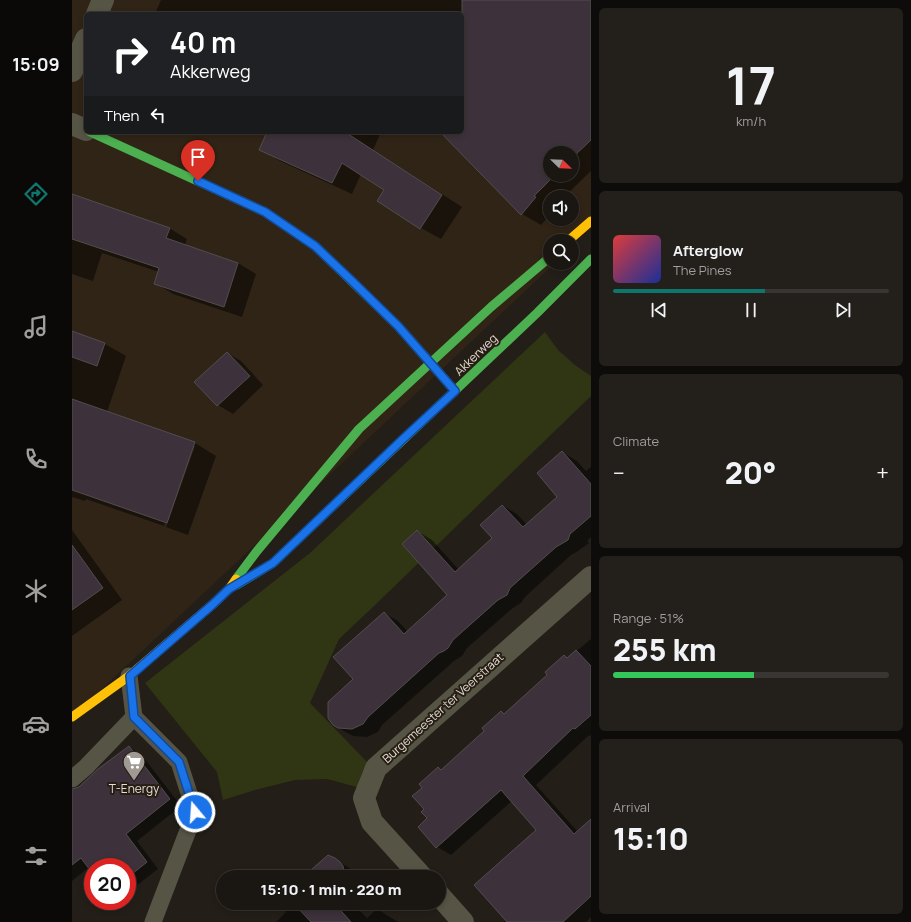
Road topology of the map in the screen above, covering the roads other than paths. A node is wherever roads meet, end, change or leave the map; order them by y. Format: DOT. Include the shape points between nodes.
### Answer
graph roads {
  1 [pos="104,0"];
  2 [pos="98,12"];
  3 [pos="84,44"];
  4 [pos="72,71"];
  5 [pos="72,124"];
  6 [pos="84,129"];
  7 [pos="94,134"];
  8 [pos="591,221"];
  9 [pos="576,234"];
  10 [pos="591,259"];
  11 [pos="543,263"];
  12 [pos="431,362"];
  13 [pos="455,391"];
  14 [pos="591,577"];
  15 [pos="229,589"];
  16 [pos="130,676"];
  17 [pos="72,717"];
  18 [pos="134,717"];
  19 [pos="72,779"];
  20 [pos="416,870"];
  21 [pos="446,904"];
  22 [pos="153,922"];
  23 [pos="463,922"];
  1 -- 2 [label="street"];
  3 -- 4 [label="street"];
  5 -- 6 [label="street"];
  7 -- 12 [label="main road" via="265,212 315,246 398,326"];
  8 -- 9 [label="main road"];
  10 -- 13 [label="main road, Akkerweg"];
  11 -- 12 [label="main road, Akkerweg"];
  12 -- 13 [label="main road"];
  12 -- 15 [label="main road, Akkerweg" via="358,429 257,551"];
  13 -- 15 [label="main road, Akkerweg" via="273,563"];
  14 -- 20 [label="street, Burgemeester ter Veerstraat" via="376,768 364,798 372,822"];
  15 -- 16 [label="main road, Akkerweg"];
  16 -- 17 [label="main road, Akkerweg"];
  16 -- 18 [label="lane"];
  18 -- 19 [label="lane"];
  18 -- 22 [label="lane" via="179,762 195,812"];
  21 -- 23 [label="street"];
}
